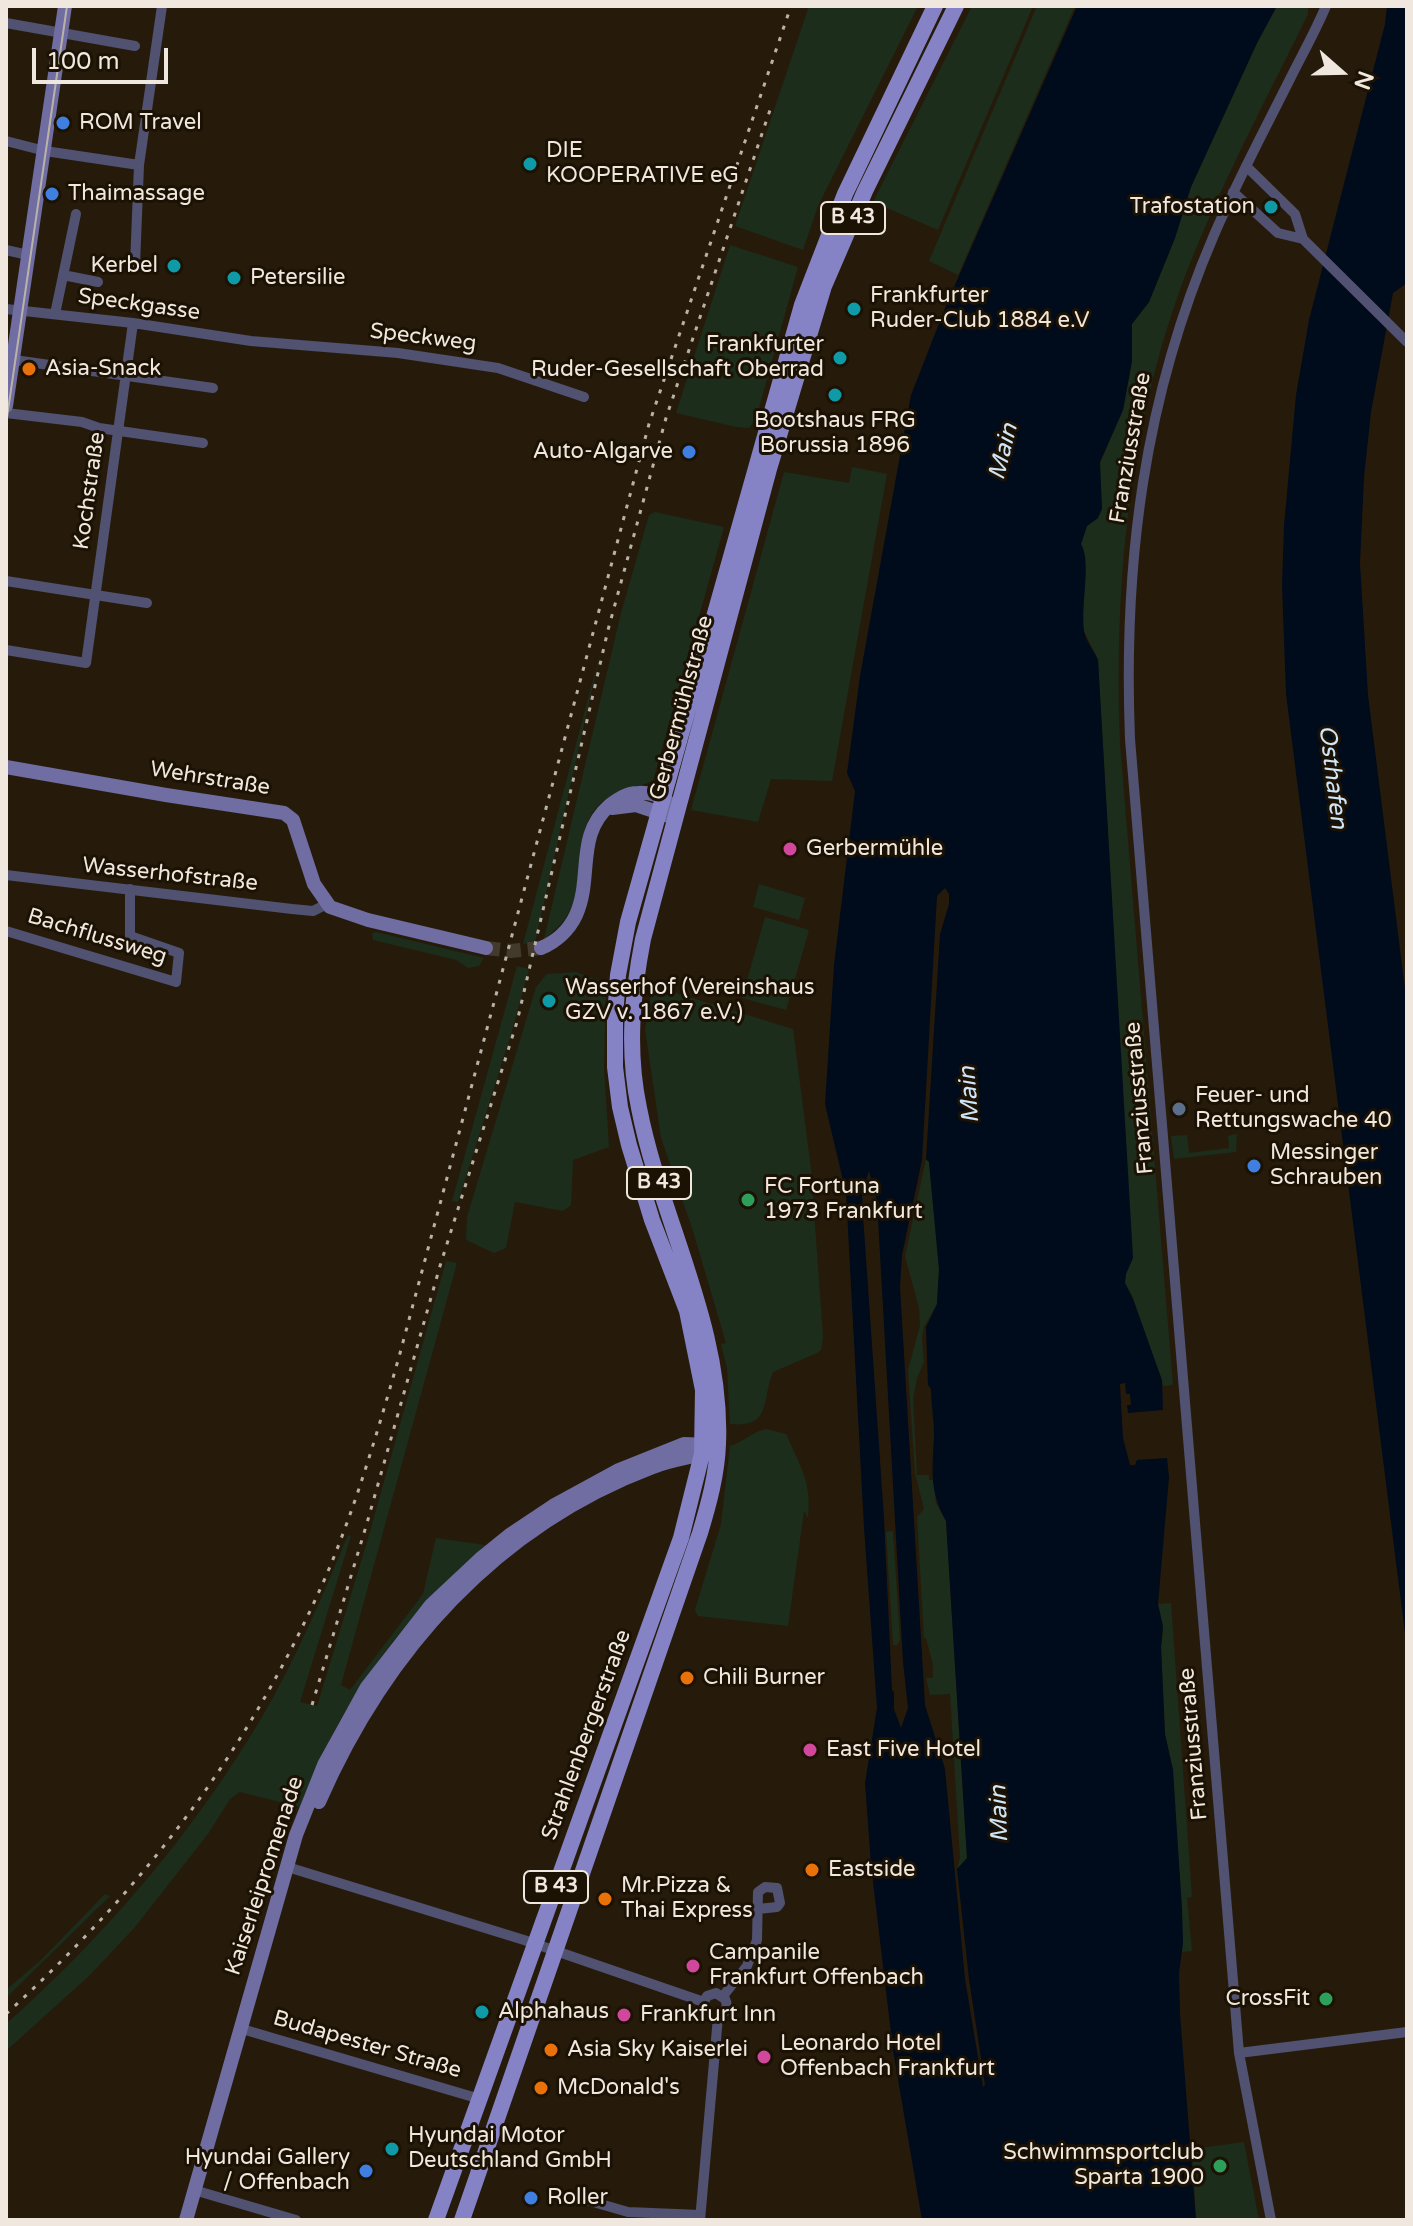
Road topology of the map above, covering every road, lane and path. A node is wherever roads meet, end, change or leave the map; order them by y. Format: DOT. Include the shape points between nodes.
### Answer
graph roads {
  1 [pos="65,6"];
  2 [pos="162,6"];
  3 [pos="935,6"];
  4 [pos="956,6"];
  5 [pos="1326,6"];
  6 [pos="6,23"];
  7 [pos="59,34"];
  8 [pos="135,46"];
  9 [pos="6,141"];
  10 [pos="43,151"];
  11 [pos="139,165"];
  12 [pos="1250,169"];
  13 [pos="1233,192"];
  14 [pos="76,214"];
  15 [pos="1303,239"];
  16 [pos="6,250"];
  17 [pos="28,255"];
  18 [pos="135,265"];
  19 [pos="63,275"];
  20 [pos="98,282"];
  21 [pos="14,310"];
  22 [pos="55,314"];
  23 [pos="133,323"];
  24 [pos="251,341"];
  25 [pos="1407,342"];
  26 [pos="14,360"];
  27 [pos="126,377"];
  28 [pos="213,388"];
  29 [pos="584,397"];
  30 [pos="6,406"];
  31 [pos="6,413"];
  32 [pos="119,431"];
  33 [pos="770,439"];
  34 [pos="203,443"];
  35 [pos="6,581"];
  36 [pos="97,594"];
  37 [pos="147,603"];
  38 [pos="6,650"];
  39 [pos="6,767"];
  40 [pos="666,810"];
  41 [pos="6,875"];
  42 [pos="130,889"];
  43 [pos="327,904"];
  44 [pos="6,931"];
  45 [pos="486,948"];
  46 [pos="541,948"];
  47 [pos="708,1448"];
  48 [pos="290,1868"];
  49 [pos="758,1909"];
  50 [pos="536,1944"];
  51 [pos="556,1950"];
  52 [pos="723,1996"];
  53 [pos="704,2002"];
  54 [pos="718,2017"];
  55 [pos="242,2029"];
  56 [pos="1407,2032"];
  57 [pos="1239,2053"];
  58 [pos="480,2099"];
  59 [pos="499,2119"];
  60 [pos="194,2190"];
  61 [pos="583,2199"];
  62 [pos="700,2218"];
  63 [pos="186,2220"];
  64 [pos="296,2220"];
  65 [pos="436,2220"];
  66 [pos="462,2220"];
  67 [pos="1271,2220"];
  1 -- 7 [label="main road"];
  2 -- 11 [label="street"];
  3 -- 33 [label="main road, Gerbermühlstraße / B 43" via="827,235 802,305"];
  4 -- 33 [label="main road, Gerbermühlstraße / B 43" via="841,244"];
  5 -- 12 [label="street, Franziusstraße"];
  6 -- 7 [label="street"];
  7 -- 8 [label="street"];
  7 -- 10 [label="main road"];
  9 -- 10 [label="street"];
  10 -- 11 [label="street"];
  10 -- 17 [label="main road"];
  11 -- 18 [label="street"];
  12 -- 13 [label="street, Franziusstraße"];
  12 -- 15 [label="street" via="1295,214"];
  13 -- 15 [label="street" via="1278,233"];
  13 -- 57 [label="street, Franziusstraße" via="1184,309 1155,413 1136,529 1128,657 1131,754"];
  14 -- 19 [label="street"];
  15 -- 25 [label="street"];
  16 -- 17 [label="street"];
  17 -- 21 [label="main road"];
  19 -- 20 [label="street"];
  19 -- 22 [label="street"];
  21 -- 22 [label="street, Speckgasse"];
  21 -- 26 [label="main road"];
  22 -- 23 [label="street, Speckgasse"];
  23 -- 24 [label="street, Speckgasse"];
  23 -- 27 [label="street, Kochstraße"];
  24 -- 29 [label="street, Speckweg" via="398,353 498,368"];
  26 -- 27 [label="street"];
  26 -- 30 [label="main road"];
  27 -- 28 [label="street"];
  27 -- 32 [label="street, Kochstraße"];
  31 -- 32 [label="street"];
  32 -- 34 [label="street"];
  32 -- 36 [label="street, Kochstraße"];
  33 -- 40 [label="main road, Gerbermühlstraße / B 43"];
  35 -- 36 [label="street"];
  36 -- 37 [label="street"];
  36 -- 38 [label="street, Kochstraße" via="86,663"];
  39 -- 43 [label="main road, Wehrstraße" via="288,814"];
  40 -- 46 [label="main road" via="628,805 604,811 589,835 576,914 563,933"];
  40 -- 47 [label="main road, Gerbermühlstraße / B 43" via="623,948 615,1067 629,1145 693,1332"];
  41 -- 42 [label="street, Wasserhofstraße"];
  42 -- 43 [label="street, Wasserhofstraße" via="313,911"];
  42 -- 44 [label="street, Bachflussweg" via="130,936 179,953 176,982"];
  43 -- 45 [label="main road" via="341,913"];
  47 -- 48 [label="main road, Kaiserleipromenade" via="624,1479 541,1525 437,1614 392,1670 345,1743"];
  47 -- 50 [label="main road, Strahlenbergerstraße / B 43"];
  47 -- 51 [label="main road, Strahlenbergerstraße / B 43" via="715,1478 700,1533"];
  48 -- 50 [label="street"];
  48 -- 55 [label="main road, Kaiserleipromenade" via="252,2011"];
  49 -- 52 [label="street" via="754,1949"];
  50 -- 51 [label="street"];
  50 -- 58 [label="main road, Strahlenbergerstraße / B 43"];
  51 -- 53 [label="street"];
  51 -- 59 [label="main road, Strahlenbergerstraße / B 43"];
  52 -- 53 [label="street" via="712,1994"];
  52 -- 54 [label="street" via="727,2006"];
  53 -- 54 [label="street" via="707,2014"];
  54 -- 62 [label="street"];
  55 -- 58 [label="street, Budapester Straße"];
  55 -- 60 [label="main road, Kaiserleipromenade"];
  56 -- 57 [label="street"];
  57 -- 67 [label="street, Franziusstraße"];
  58 -- 59 [label="main road" via="493,2105"];
  58 -- 65 [label="main road, Strahlenbergerstraße / B 43"];
  59 -- 66 [label="main road, Strahlenbergerstraße / B 43"];
  60 -- 63 [label="main road, Kaiserleipromenade"];
  60 -- 64 [label="street"];
  61 -- 62 [label="street" via="628,2212"];
}
